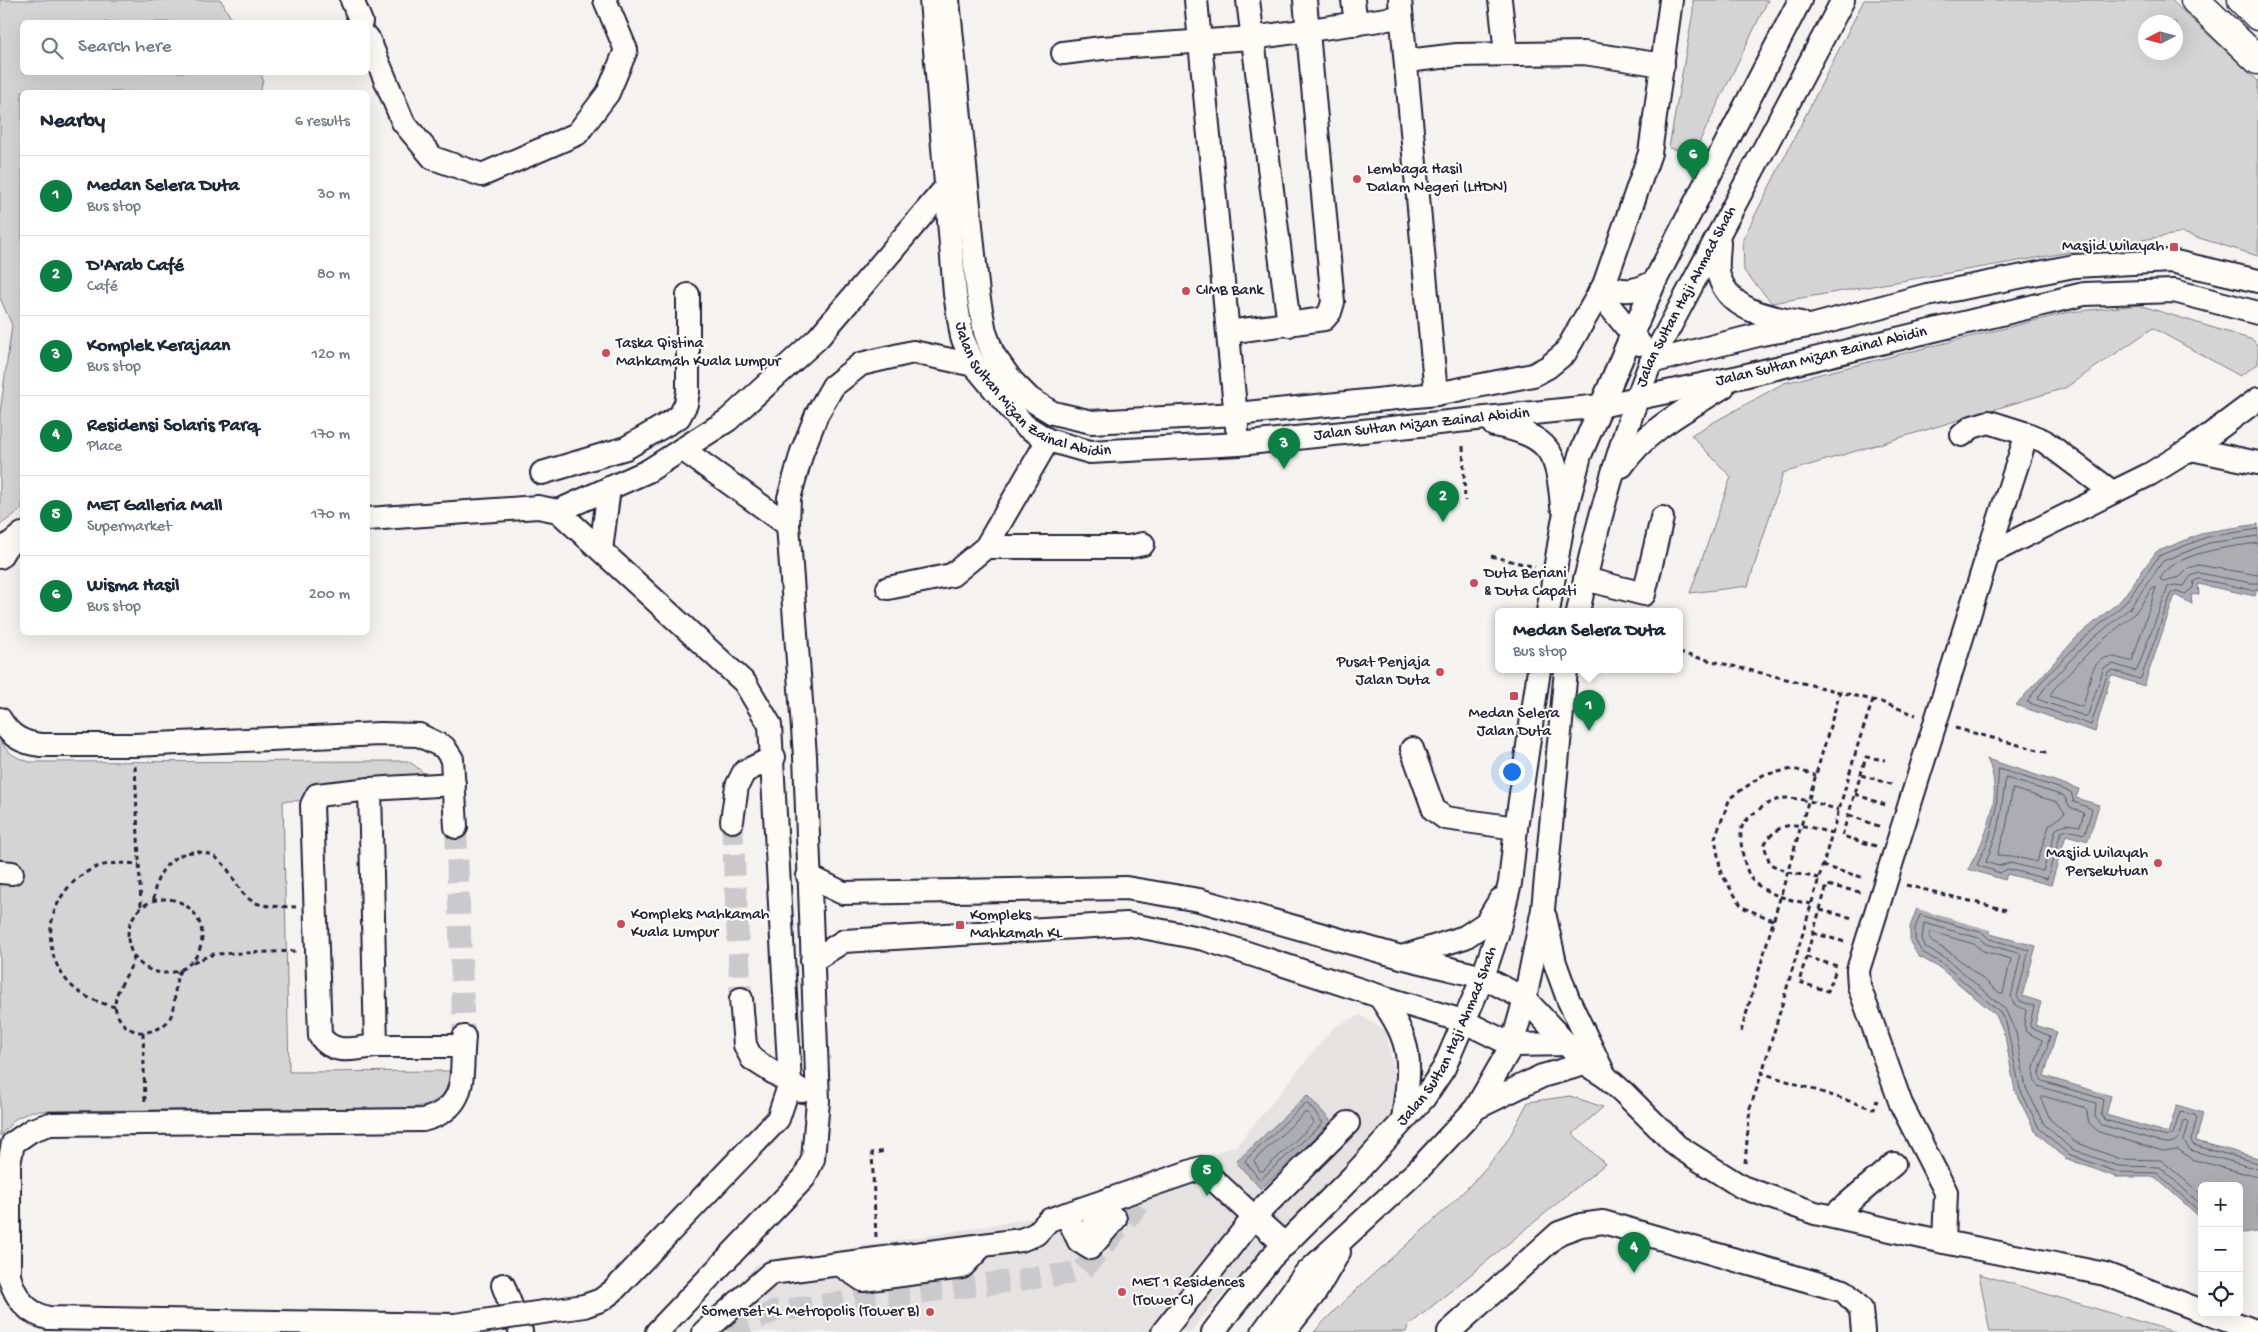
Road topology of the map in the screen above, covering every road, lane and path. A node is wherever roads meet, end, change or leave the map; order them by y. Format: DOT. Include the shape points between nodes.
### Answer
graph roads {
  1 [pos="352,0"];
  2 [pos="604,0"];
  3 [pos="930,0"];
  4 [pos="948,0"];
  5 [pos="1196,0"];
  6 [pos="1248,0"];
  7 [pos="1305,0"];
  8 [pos="1353,0"];
  9 [pos="1500,0"];
  10 [pos="1671,0"];
  11 [pos="1800,0"];
  12 [pos="1843,0"];
  13 [pos="2195,0"];
  14 [pos="2242,0"];
  15 [pos="1401,8"];
  16 [pos="2258,16"];
  17 [pos="360,20"];
  18 [pos="1356,24"];
  19 [pos="1308,29"];
  20 [pos="1252,38"];
  21 [pos="370,43"];
  22 [pos="1200,43"];
  23 [pos="1506,53"];
  24 [pos="1063,54"];
  25 [pos="2258,60"];
  26 [pos="1407,61"];
  27 [pos="1663,65"];
  28 [pos="946,186"];
  29 [pos="1718,238"];
  30 [pos="1655,281"];
  31 [pos="2258,281"];
  32 [pos="1602,289"];
  33 [pos="688,295"];
  34 [pos="2258,313"];
  35 [pos="1289,325"];
  36 [pos="1815,325"];
  37 [pos="1228,332"];
  38 [pos="1632,333"];
  39 [pos="1651,362"];
  40 [pos="974,365"];
  41 [pos="1739,377"];
  42 [pos="1436,394"];
  43 [pos="2258,399"];
  44 [pos="1636,400"];
  45 [pos="1600,406"];
  46 [pos="1236,414"];
  47 [pos="1472,421"];
  48 [pos="2027,434"];
  49 [pos="1962,435"];
  50 [pos="1048,440"];
  51 [pos="1238,444"];
  52 [pos="1463,446"];
  53 [pos="682,449"];
  54 [pos="2192,449"];
  55 [pos="2258,464"];
  56 [pos="542,473"];
  57 [pos="1611,482"];
  58 [pos="609,488"];
  59 [pos="2112,492"];
  60 [pos="1466,501"];
  61 [pos="558,511"];
  62 [pos="1662,518"];
  63 [pos="370,519"];
  64 [pos="1563,522"];
  65 [pos="788,525"];
  66 [pos="20,536"];
  67 [pos="1143,544"];
  68 [pos="986,547"];
  69 [pos="601,550"];
  70 [pos="1988,554"];
  71 [pos="1492,556"];
  72 [pos="0,557"];
  73 [pos="1538,568"];
  74 [pos="1585,579"];
  75 [pos="888,588"];
  76 [pos="1549,608"];
  77 [pos="1579,608"];
  78 [pos="1683,654"];
  79 [pos="1539,673"];
  80 [pos="1566,673"];
  81 [pos="1840,692"];
  82 [pos="1873,700"];
  83 [pos="0,719"];
  84 [pos="1935,722"];
  85 [pos="134,745"];
  86 [pos="1412,748"];
  87 [pos="2048,754"];
  88 [pos="774,757"];
  89 [pos="1885,760"];
  90 [pos="1816,775"];
  91 [pos="1861,775"];
  92 [pos="454,784"];
  93 [pos="1894,786"];
  94 [pos="370,789"];
  95 [pos="1855,794"];
  96 [pos="1808,801"];
  97 [pos="1888,807"];
  98 [pos="1839,810"];
  99 [pos="1849,814"];
  100 [pos="732,821"];
  101 [pos="1800,826"];
  102 [pos="456,827"];
  103 [pos="1882,827"];
  104 [pos="1516,828"];
  105 [pos="1832,833"];
  106 [pos="1876,846"];
  107 [pos="139,864"];
  108 [pos="1822,866"];
  109 [pos="1787,872"];
  110 [pos="808,876"];
  111 [pos="1819,878"];
  112 [pos="1510,883"];
  113 [pos="1885,884"];
  114 [pos="1862,892"];
  115 [pos="1780,897"];
  116 [pos="154,900"];
  117 [pos="1811,904"];
  118 [pos="141,908"];
  119 [pos="314,908"];
  120 [pos="1543,909"];
  121 [pos="1820,910"];
  122 [pos="2006,910"];
  123 [pos="1853,918"];
  124 [pos="1773,920"];
  125 [pos="1813,933"];
  126 [pos="1845,943"];
  127 [pos="315,950"];
  128 [pos="134,957"];
  129 [pos="1401,957"];
  130 [pos="1806,957"];
  131 [pos="812,961"];
  132 [pos="188,965"];
  133 [pos="1837,966"];
  134 [pos="182,969"];
  135 [pos="1835,972"];
  136 [pos="1482,977"];
  137 [pos="1379,996"];
  138 [pos="741,999"];
  139 [pos="1525,999"];
  140 [pos="114,1007"];
  141 [pos="1463,1021"];
  142 [pos="143,1032"];
  143 [pos="1741,1032"];
  144 [pos="1567,1044"];
  145 [pos="1512,1045"];
  146 [pos="376,1046"];
  147 [pos="1585,1064"];
  148 [pos="1762,1073"];
  149 [pos="1606,1077"];
  150 [pos="790,1083"];
  151 [pos="1879,1094"];
  152 [pos="818,1101"];
  153 [pos="1476,1108"];
  154 [pos="1403,1119"];
  155 [pos="146,1123"];
  156 [pos="1348,1123"];
  157 [pos="886,1151"];
  158 [pos="1894,1164"];
  159 [pos="1171,1178"];
  160 [pos="1742,1187"];
  161 [pos="1139,1204"];
  162 [pos="1066,1214"];
  163 [pos="1254,1216"];
  164 [pos="1833,1216"];
  165 [pos="1351,1232"];
  166 [pos="1079,1241"];
  167 [pos="1944,1242"];
  168 [pos="983,1245"];
  169 [pos="1285,1245"];
  170 [pos="877,1259"];
  171 [pos="839,1264"];
  172 [pos="504,1285"];
  173 [pos="2198,1309"];
  174 [pos="2218,1317"];
  175 [pos="521,1332"];
  176 [pos="657,1332"];
  177 [pos="704,1332"];
  178 [pos="1162,1332"];
  179 [pos="1213,1332"];
  180 [pos="1263,1332"];
  181 [pos="1284,1332"];
  182 [pos="1449,1332"];
  183 [pos="1863,1332"];
  184 [pos="2258,1332"];
  1 -- 17 [label="street"];
  2 -- 21 [label="street" via="626,50 608,93 577,134 482,175 433,158 402,122"];
  3 -- 28 [label="street, Jalan Sultan Mizan Zainal Abidin"];
  4 -- 46 [label="street, Jalan Sultan Mizan Zainal Abidin" via="978,294 993,354 1030,399 1053,413 1092,422"];
  5 -- 22 [label="street"];
  6 -- 20 [label="street"];
  7 -- 19 [label="street"];
  8 -- 18 [label="street"];
  9 -- 23 [label="street"];
  10 -- 27 [label="street, Jalan Sultan Mizan Zainal Abidin"];
  11 -- 30 [label="street, Jalan Sultan Haji Ahmad Shah"];
  12 -- 29 [label="street, Jalan Sultan Haji Ahmad Shah"];
  13 -- 25 [label="main road"];
  14 -- 16 [label="main road"];
  15 -- 18 [label="street"];
  15 -- 26 [label="street"];
  18 -- 19 [label="street"];
  19 -- 20 [label="street"];
  19 -- 35 [label="street" via="1333,302 1324,318"];
  20 -- 22 [label="street"];
  20 -- 35 [label="street"];
  22 -- 24 [label="street" via="1102,48"];
  22 -- 37 [label="street"];
  23 -- 26 [label="street"];
  23 -- 27 [label="street" via="1584,53"];
  26 -- 42 [label="street"];
  27 -- 32 [label="street, Jalan Sultan Mizan Zainal Abidin" via="1650,153"];
  28 -- 40 [label="street, Jalan Sultan Mizan Zainal Abidin" via="955,294 962,337"];
  28 -- 53 [label="street" via="818,338 728,420"];
  29 -- 36 [label="street" via="1719,276 1741,307"];
  29 -- 39 [label="street, Jalan Sultan Haji Ahmad Shah"];
  30 -- 32 [label="street" via="1630,291"];
  30 -- 38 [label="street, Jalan Sultan Haji Ahmad Shah"];
  31 -- 36 [label="street, Jalan Sultan Mizan Zainal Abidin" via="2171,261 2074,266 1927,295"];
  32 -- 38 [label="street"];
  32 -- 42 [label="street, Jalan Sultan Mizan Zainal Abidin" via="1565,353 1548,367 1533,375"];
  33 -- 56 [label="street" via="688,391 679,417 626,448"];
  34 -- 41 [label="street, Jalan Sultan Mizan Zainal Abidin" via="2174,291 2084,294"];
  35 -- 37 [label="street"];
  36 -- 39 [label="street, Jalan Sultan Mizan Zainal Abidin" via="1762,334"];
  37 -- 46 [label="street"];
  38 -- 39 [label="street"];
  38 -- 45 [label="street, Jalan Sultan Haji Ahmad Shah"];
  39 -- 44 [label="street, Jalan Sultan Haji Ahmad Shah"];
  40 -- 50 [label="street, Jalan Sultan Mizan Zainal Abidin" via="1024,425"];
  40 -- 65 [label="street" via="913,352 861,364 833,386 817,414 802,452 789,498"];
  41 -- 44 [label="street, Jalan Sultan Mizan Zainal Abidin"];
  41 -- 57 [label="street" via="1639,442"];
  42 -- 46 [label="street, Jalan Sultan Mizan Zainal Abidin"];
  43 -- 54 [label="street"];
  44 -- 45 [label="street, Jalan Sultan Mizan Zainal Abidin"];
  44 -- 57 [label="street, Jalan Sultan Haji Ahmad Shah"];
  45 -- 47 [label="street, Jalan Sultan Mizan Zainal Abidin"];
  45 -- 64 [label="street, Jalan Sultan Haji Ahmad Shah" via="1580,455"];
  46 -- 51 [label="street"];
  47 -- 51 [label="street, Jalan Sultan Mizan Zainal Abidin"];
  47 -- 64 [label="street" via="1522,431 1540,440 1558,472"];
  48 -- 49 [label="street" via="1989,422 1972,427"];
  48 -- 59 [label="street" via="2044,441"];
  48 -- 70 [label="street"];
  50 -- 51 [label="street, Jalan Sultan Mizan Zainal Abidin" via="1090,452"];
  50 -- 68 [label="street"];
  52 -- 60 [label="path"];
  53 -- 58 [label="street" via="648,471"];
  53 -- 65 [label="street"];
  54 -- 55 [label="street"];
  54 -- 59 [label="street"];
  57 -- 74 [label="street, Jalan Sultan Haji Ahmad Shah"];
  58 -- 61 [label="street"];
  58 -- 69 [label="street"];
  59 -- 70 [label="street"];
  61 -- 63 [label="street" via="538,507"];
  61 -- 69 [label="street"];
  62 -- 74 [label="street" via="1644,594"];
  64 -- 76 [label="street, Jalan Sultan Haji Ahmad Shah"];
  65 -- 110 [label="street" via="804,756"];
  66 -- 72 [label="street"];
  67 -- 68 [label="street" via="1129,547"];
  68 -- 75 [label="street" via="952,575"];
  69 -- 88 [label="street" via="745,683 770,725"];
  70 -- 84 [label="street"];
  71 -- 73 [label="path"];
  74 -- 77 [label="street, Jalan Sultan Haji Ahmad Shah"];
  78 -- 81 [label="path"];
  79 -- 104 [label="street, Jalan Sultan Haji Ahmad Shah"];
  80 -- 120 [label="street"];
  81 -- 82 [label="path"];
  81 -- 90 [label="path"];
  82 -- 84 [label="path"];
  82 -- 98 [label="path"];
  83 -- 85 [label="street" via="12,736 26,743"];
  84 -- 87 [label="path"];
  84 -- 113 [label="street"];
  85 -- 92 [label="street" via="380,734 419,736 444,747 452,759"];
  85 -- 107 [label="path"];
  86 -- 104 [label="street" via="1434,810 1445,818"];
  88 -- 100 [label="street" via="744,772"];
  88 -- 150 [label="street"];
  89 -- 91 [label="path" via="1866,757"];
  90 -- 96 [label="path"];
  90 -- 124 [label="path" via="1793,769 1763,775 1730,798 1715,838 1721,873 1742,907"];
  91 -- 93 [label="path"];
  91 -- 95 [label="path"];
  92 -- 94 [label="street"];
  92 -- 102 [label="street"];
  94 -- 119 [label="street" via="316,795 312,806"];
  94 -- 146 [label="street"];
  95 -- 97 [label="path"];
  95 -- 99 [label="path"];
  96 -- 98 [label="path"];
  96 -- 101 [label="path"];
  96 -- 115 [label="path" via="1784,798 1758,809 1742,827 1742,856 1753,881"];
  98 -- 105 [label="path"];
  99 -- 103 [label="path"];
  99 -- 106 [label="path" via="1842,836"];
  101 -- 105 [label="path"];
  101 -- 109 [label="path"];
  101 -- 109 [label="path" via="1791,823 1772,832 1764,845 1770,864"];
  104 -- 112 [label="street, Jalan Sultan Haji Ahmad Shah"];
  105 -- 108 [label="path"];
  107 -- 118 [label="path"];
  107 -- 140 [label="path" via="109,864 87,872 64,892 52,918 51,944 60,970 83,994"];
  108 -- 111 [label="path"];
  108 -- 113 [label="path"];
  109 -- 111 [label="path"];
  109 -- 115 [label="path"];
  110 -- 129 [label="street" via="843,893 1126,888 1198,900"];
  110 -- 131 [label="street"];
  111 -- 117 [label="path"];
  112 -- 129 [label="street" via="1486,923 1465,937"];
  112 -- 136 [label="street, Jalan Sultan Haji Ahmad Shah"];
  113 -- 122 [label="path" via="1910,885"];
  113 -- 167 [label="street" via="1861,955 1859,986 1901,1104 1946,1192"];
  114 -- 121 [label="path" via="1827,884"];
  115 -- 117 [label="path"];
  115 -- 124 [label="path"];
  116 -- 118 [label="path"];
  116 -- 119 [label="path" via="156,880 163,867 186,853 202,852 223,862 246,896 255,903"];
  116 -- 132 [label="path" via="180,902 197,917 202,936 200,948"];
  117 -- 148 [label="path"];
  118 -- 128 [label="path" via="130,923 128,936"];
  119 -- 127 [label="street"];
  120 -- 139 [label="street"];
  120 -- 149 [label="street" via="1555,963 1568,999"];
  121 -- 123 [label="path"];
  121 -- 125 [label="path"];
  124 -- 143 [label="path"];
  125 -- 126 [label="path"];
  125 -- 130 [label="path"];
  127 -- 132 [label="path" via="214,954"];
  127 -- 146 [label="street" via="320,1036 326,1045 340,1049"];
  128 -- 134 [label="path" via="143,966 157,972"];
  128 -- 140 [label="path" via="131,970 118,988"];
  129 -- 136 [label="street"];
  130 -- 133 [label="path"];
  130 -- 135 [label="path" via="1799,982 1828,992"];
  131 -- 137 [label="street" via="844,941 1127,924 1204,939"];
  131 -- 152 [label="street"];
  132 -- 134 [label="path"];
  134 -- 142 [label="path" via="175,987 171,1016 161,1027"];
  136 -- 139 [label="street"];
  136 -- 141 [label="street, Jalan Sultan Haji Ahmad Shah"];
  137 -- 141 [label="street"];
  137 -- 154 [label="street" via="1399,1023 1407,1045 1410,1074"];
  138 -- 150 [label="street" via="746,1045 752,1059"];
  139 -- 144 [label="street"];
  139 -- 145 [label="street"];
  140 -- 142 [label="path" via="125,1025"];
  141 -- 145 [label="street"];
  141 -- 154 [label="street, Jalan Sultan Haji Ahmad Shah" via="1444,1068 1424,1098"];
  142 -- 155 [label="path"];
  144 -- 145 [label="street"];
  144 -- 147 [label="street"];
  145 -- 153 [label="street"];
  146 -- 155 [label="street" via="464,1042 459,1094 443,1112 423,1120"];
  147 -- 149 [label="street"];
  147 -- 153 [label="street" via="1542,1076"];
  148 -- 151 [label="path" via="1874,1110"];
  148 -- 160 [label="path" via="1750,1108"];
  149 -- 160 [label="street" via="1677,1146"];
  150 -- 152 [label="street"];
  150 -- 155 [label="street, bridge" via="778,1119 613,1291 584,1306 455,1325 48,1318 37,1315 20,1302 9,1276 9,1164 14,1144 32,1130 50,1124"];
  152 -- 176 [label="street" via="813,1158 804,1178"];
  153 -- 165 [label="street" via="1419,1169"];
  154 -- 169 [label="street, Jalan Sultan Haji Ahmad Shah" via="1352,1178"];
  156 -- 163 [label="street"];
  157 -- 170 [label="path" via="872,1153"];
  158 -- 164 [label="street"];
  159 -- 161 [label="street"];
  159 -- 162 [label="street"];
  159 -- 163 [label="street" via="1201,1168"];
  160 -- 164 [label="street" via="1815,1213"];
  162 -- 166 [label="street"];
  162 -- 168 [label="street" via="1049,1220 1036,1234 1020,1240"];
  163 -- 169 [label="street"];
  163 -- 178 [label="street"];
  164 -- 167 [label="street"];
  165 -- 180 [label="street" via="1304,1276"];
  165 -- 181 [label="street" via="1315,1293"];
  167 -- 173 [label="street" via="2105,1274"];
  168 -- 170 [label="street"];
  168 -- 171 [label="street" via="962,1267 863,1280"];
  169 -- 179 [label="street, Jalan Sultan Haji Ahmad Shah" via="1270,1258"];
  170 -- 171 [label="street"];
  171 -- 177 [label="street" via="771,1273"];
  172 -- 175 [label="street"];
  174 -- 184 [label="street"];
  182 -- 183 [label="street" via="1559,1233 1603,1222 1844,1291 1861,1309"];
}
